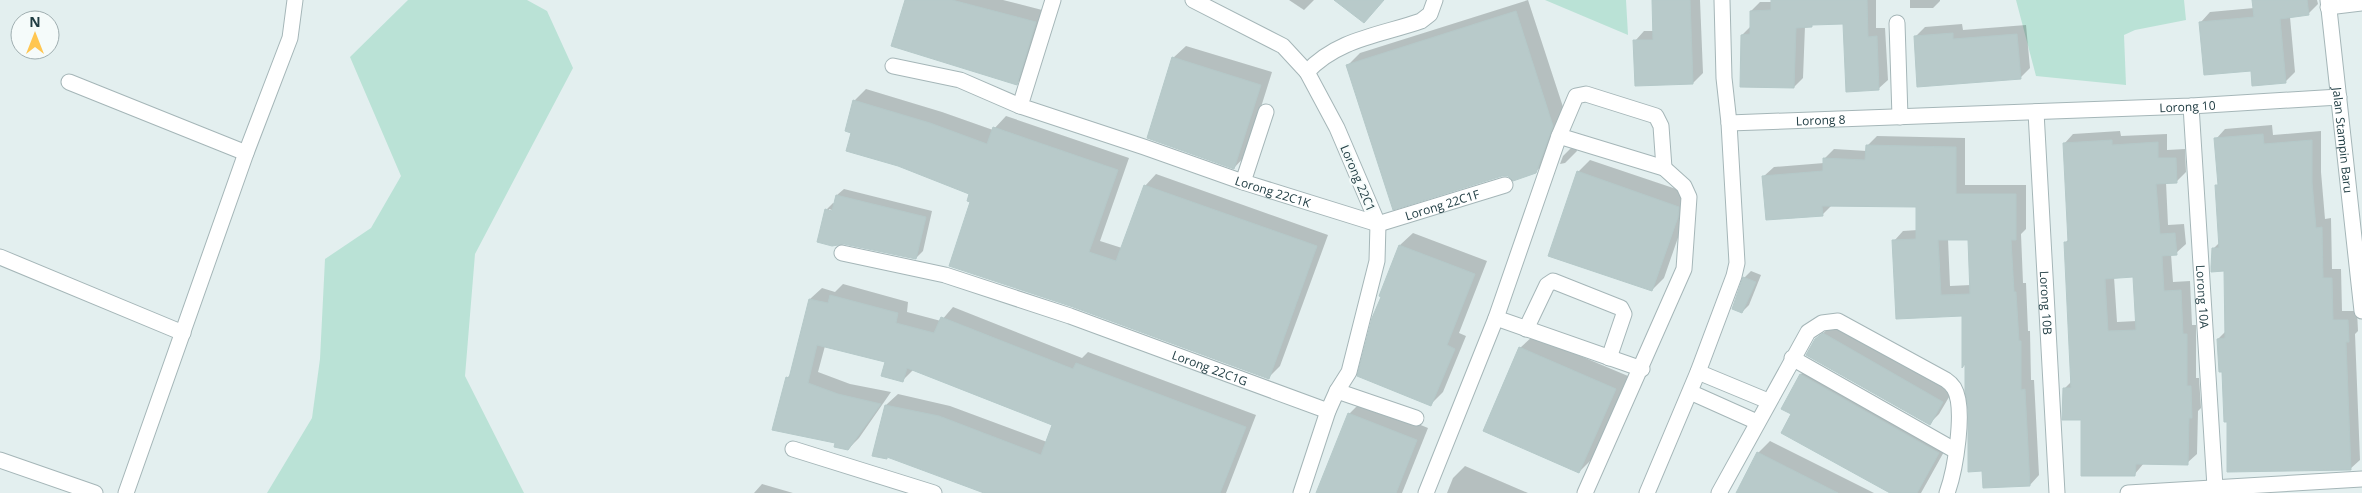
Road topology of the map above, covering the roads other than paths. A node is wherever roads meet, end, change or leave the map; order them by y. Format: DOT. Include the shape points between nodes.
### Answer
graph roads {
  1 [pos="295,0"];
  2 [pos="1053,0"];
  3 [pos="1193,0"];
  4 [pos="1435,0"];
  5 [pos="1722,0"];
  6 [pos="2328,3"];
  7 [pos="2362,3"];
  8 [pos="1897,23"];
  9 [pos="893,66"];
  10 [pos="1307,72"];
  11 [pos="69,82"];
  12 [pos="2339,97"];
  13 [pos="1020,106"];
  14 [pos="2191,106"];
  15 [pos="1266,112"];
  16 [pos="2036,112"];
  17 [pos="1900,117"];
  18 [pos="1729,124"];
  19 [pos="1559,136"];
  20 [pos="246,153"];
  21 [pos="1664,168"];
  22 [pos="1243,182"];
  23 [pos="1505,185"];
  24 [pos="1378,224"];
  25 [pos="842,253"];
  26 [pos="0,257"];
  27 [pos="2362,310"];
  28 [pos="1496,318"];
  29 [pos="1526,329"];
  30 [pos="184,333"];
  31 [pos="1609,358"];
  32 [pos="1792,358"];
  33 [pos="1642,369"];
  34 [pos="1698,372"];
  35 [pos="1337,391"];
  36 [pos="1690,392"];
  37 [pos="1768,401"];
  38 [pos="1328,411"];
  39 [pos="1416,418"];
  40 [pos="1757,422"];
  41 [pos="793,449"];
  42 [pos="1956,451"];
  43 [pos="0,460"];
  44 [pos="2362,479"];
  45 [pos="2215,487"];
  46 [pos="94,493"];
  47 [pos="126,493"];
  48 [pos="934,493"];
  49 [pos="1300,493"];
  50 [pos="1426,493"];
  51 [pos="1586,493"];
  52 [pos="1648,493"];
  53 [pos="1719,493"];
  54 [pos="1947,493"];
  55 [pos="2057,493"];
  56 [pos="2128,493"];
  1 -- 20 [label="street" via="290,38"];
  2 -- 13 [label="street"];
  3 -- 10 [label="street, Lorong 22C1" via="1283,46"];
  4 -- 10 [label="street" via="1430,14 1421,21 1346,43 1318,60"];
  5 -- 18 [label="street"];
  6 -- 7 [label="street"];
  6 -- 12 [label="street, Jalan Stampin Baru"];
  8 -- 17 [label="street"];
  9 -- 13 [label="street, Lorong 22C1K" via="960,80"];
  10 -- 24 [label="street, Lorong 22C1" via="1337,128"];
  11 -- 20 [label="street"];
  12 -- 14 [label="street, Lorong 10"];
  12 -- 27 [label="street, Jalan Stampin Baru"];
  13 -- 22 [label="street, Lorong 22C1K"];
  14 -- 16 [label="street, Lorong 10"];
  14 -- 45 [label="street, Lorong 10A"];
  15 -- 22 [label="street"];
  16 -- 17 [label="street, Lorong 8"];
  16 -- 55 [label="street, Lorong 10B"];
  17 -- 18 [label="street, Lorong 8"];
  18 -- 34 [label="street" via="1737,263 1731,289"];
  19 -- 21 [label="street"];
  19 -- 21 [label="street" via="1576,96 1586,94 1656,116 1661,126"];
  19 -- 28 [label="street"];
  20 -- 30 [label="street"];
  21 -- 33 [label="street" via="1684,186 1688,197 1684,269"];
  22 -- 24 [label="street, Lorong 22C1K"];
  23 -- 24 [label="street, Lorong 22C1F"];
  24 -- 35 [label="street, Lorong 22C1" via="1377,261 1349,372"];
  25 -- 38 [label="street, Lorong 22C1G" via="945,275"];
  26 -- 30 [label="street"];
  28 -- 29 [label="street"];
  28 -- 50 [label="street"];
  29 -- 31 [label="street"];
  29 -- 31 [label="street" via="1547,285 1553,281 1620,308 1624,314"];
  30 -- 47 [label="street"];
  31 -- 33 [label="street"];
  32 -- 37 [label="street"];
  32 -- 42 [label="street"];
  32 -- 42 [label="street" via="1808,332 1822,323 1838,321 1946,380 1958,400 1960,431"];
  33 -- 51 [label="street"];
  34 -- 36 [label="street"];
  34 -- 37 [label="street"];
  35 -- 38 [label="street, Lorong 22C1"];
  35 -- 39 [label="street"];
  36 -- 40 [label="street"];
  36 -- 52 [label="street"];
  37 -- 40 [label="street"];
  38 -- 49 [label="street, Lorong 22C1"];
  40 -- 53 [label="street"];
  41 -- 48 [label="street"];
  42 -- 54 [label="street"];
  43 -- 46 [label="street"];
  44 -- 45 [label="street"];
  45 -- 56 [label="street"];
}
